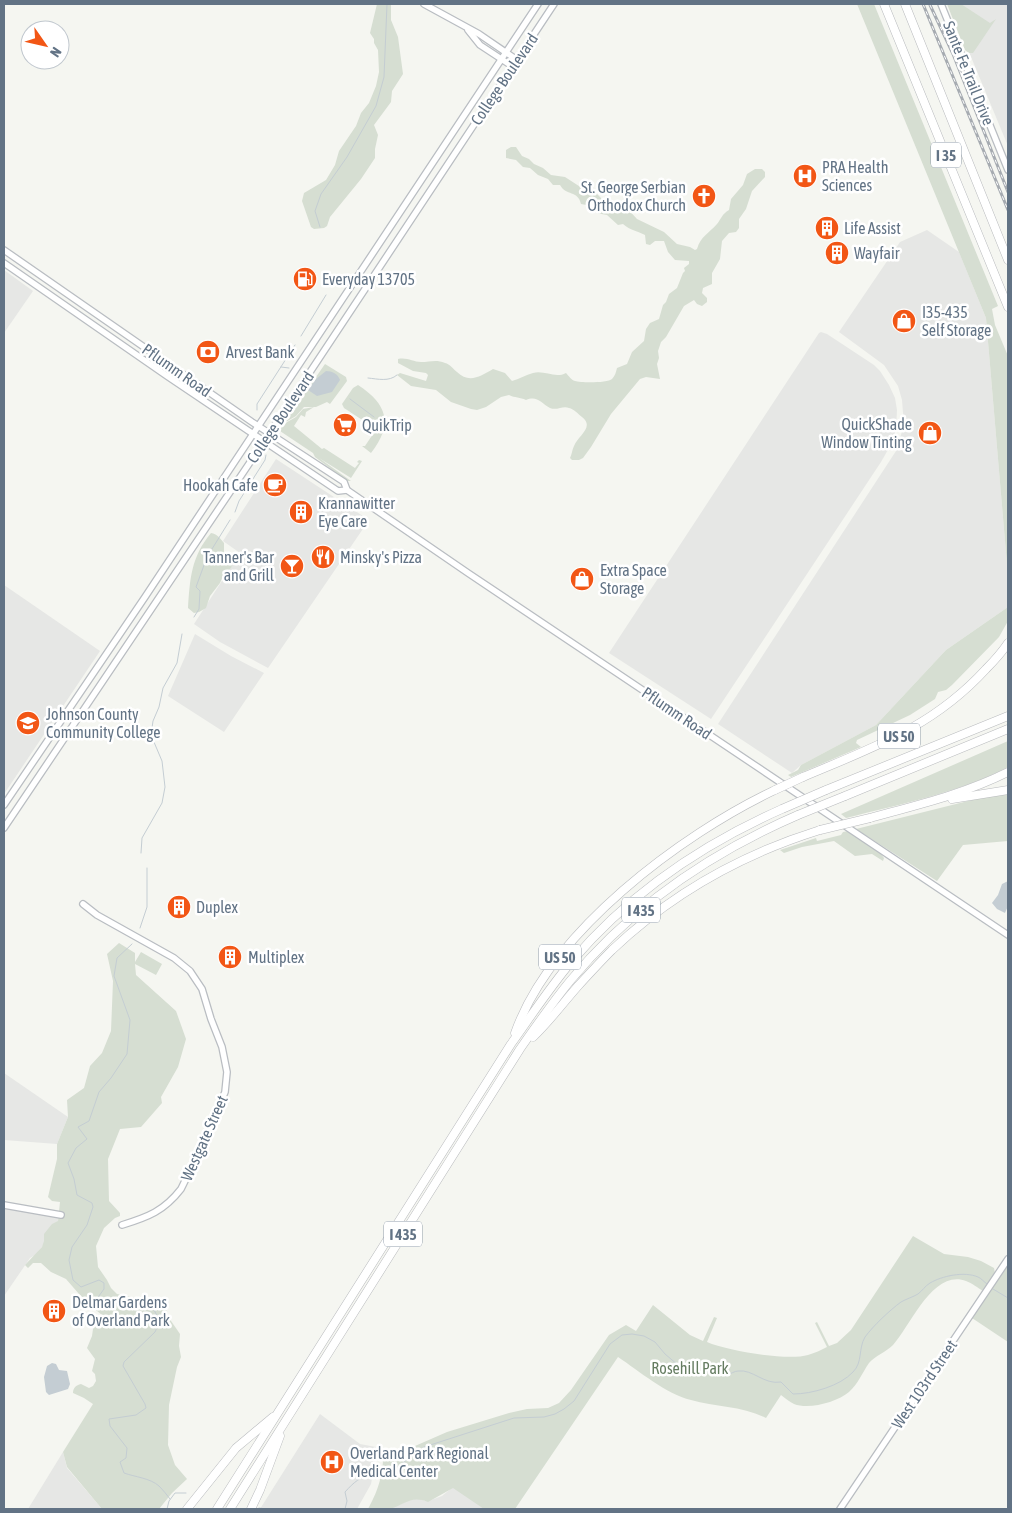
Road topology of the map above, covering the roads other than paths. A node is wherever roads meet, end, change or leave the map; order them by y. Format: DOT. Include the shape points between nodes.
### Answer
graph roads {
  1 [pos="424,4"];
  2 [pos="538,4"];
  3 [pos="554,4"];
  4 [pos="884,4"];
  5 [pos="905,4"];
  6 [pos="941,4"];
  7 [pos="468,30"];
  8 [pos="505,52"];
  9 [pos="501,59"];
  10 [pos="517,60"];
  11 [pos="512,66"];
  12 [pos="1008,170"];
  13 [pos="983,196"];
  14 [pos="1008,247"];
  15 [pos="4,250"];
  16 [pos="1008,260"];
  17 [pos="4,262"];
  18 [pos="1008,307"];
  19 [pos="258,426"];
  20 [pos="269,433"];
  21 [pos="252,434"];
  22 [pos="264,442"];
  23 [pos="347,490"];
  24 [pos="1008,643"];
  25 [pos="1008,716"];
  26 [pos="1008,729"];
  27 [pos="1008,772"];
  28 [pos="1008,790"];
  29 [pos="927,803"];
  30 [pos="4,805"];
  31 [pos="4,828"];
  32 [pos="84,904"];
  33 [pos="1008,935"];
  34 [pos="511,1044"];
  35 [pos="520,1049"];
  36 [pos="4,1205"];
  37 [pos="61,1215"];
  38 [pos="122,1225"];
  39 [pos="1008,1259"];
  40 [pos="278,1413"];
  41 [pos="286,1420"];
  42 [pos="187,1509"];
  43 [pos="218,1509"];
  44 [pos="230,1509"];
  45 [pos="251,1509"];
  46 [pos="840,1509"];
  1 -- 7 [label="main road"];
  2 -- 8 [label="main road, College Boulevard"];
  3 -- 10 [label="main road, College Boulevard"];
  4 -- 18 [label="highway, I 35"];
  5 -- 13 [label="highway, I 35"];
  6 -- 12 [label="main road, Sante Fe Trail Drive"];
  7 -- 8 [label="main road"];
  7 -- 9 [label="main road" via="480,45"];
  8 -- 9 [label="main road, College Boulevard"];
  8 -- 10 [label="main road"];
  9 -- 11 [label="main road"];
  9 -- 19 [label="main road, College Boulevard"];
  10 -- 11 [label="main road, College Boulevard"];
  11 -- 20 [label="main road, College Boulevard"];
  13 -- 14 [label="highway"];
  13 -- 16 [label="highway, I 35"];
  15 -- 19 [label="main road, Pflumm Road"];
  17 -- 21 [label="main road, Pflumm Road"];
  19 -- 20 [label="main road, Pflumm Road"];
  19 -- 21 [label="main road, College Boulevard"];
  20 -- 22 [label="main road, College Boulevard"];
  20 -- 23 [label="main road, Pflumm Road" via="344,482"];
  21 -- 22 [label="main road, Pflumm Road"];
  21 -- 30 [label="main road, College Boulevard"];
  22 -- 23 [label="main road, Pflumm Road" via="338,491"];
  22 -- 31 [label="main road, College Boulevard"];
  23 -- 33 [label="main road, Pflumm Road"];
  24 -- 34 [label="highway, US 50, bridge" via="970,686 928,719 893,739 803,777 718,820 638,878 607,906 543,979 520,1020"];
  25 -- 34 [label="highway, I 435, bridge" via="782,809 708,846 677,866 622,910 573,960"];
  26 -- 35 [label="highway, I 435, bridge" via="771,827 689,873 606,942 571,980"];
  27 -- 29 [label="highway, US 50"];
  28 -- 29 [label="highway"];
  29 -- 35 [label="highway, US 50, bridge" via="792,838 700,884 613,950"];
  32 -- 38 [label="main road, Westgate Street" via="190,971 202,989 226,1064 226,1086 220,1107 181,1189 155,1212"];
  34 -- 40 [label="highway, I 435"];
  35 -- 41 [label="highway, I 435"];
  36 -- 37 [label="main road"];
  39 -- 46 [label="main road, West 103rd Street"];
  40 -- 42 [label="highway" via="236,1448"];
  40 -- 43 [label="highway, I 435"];
  41 -- 44 [label="highway, I 435"];
  41 -- 45 [label="highway"];
}
